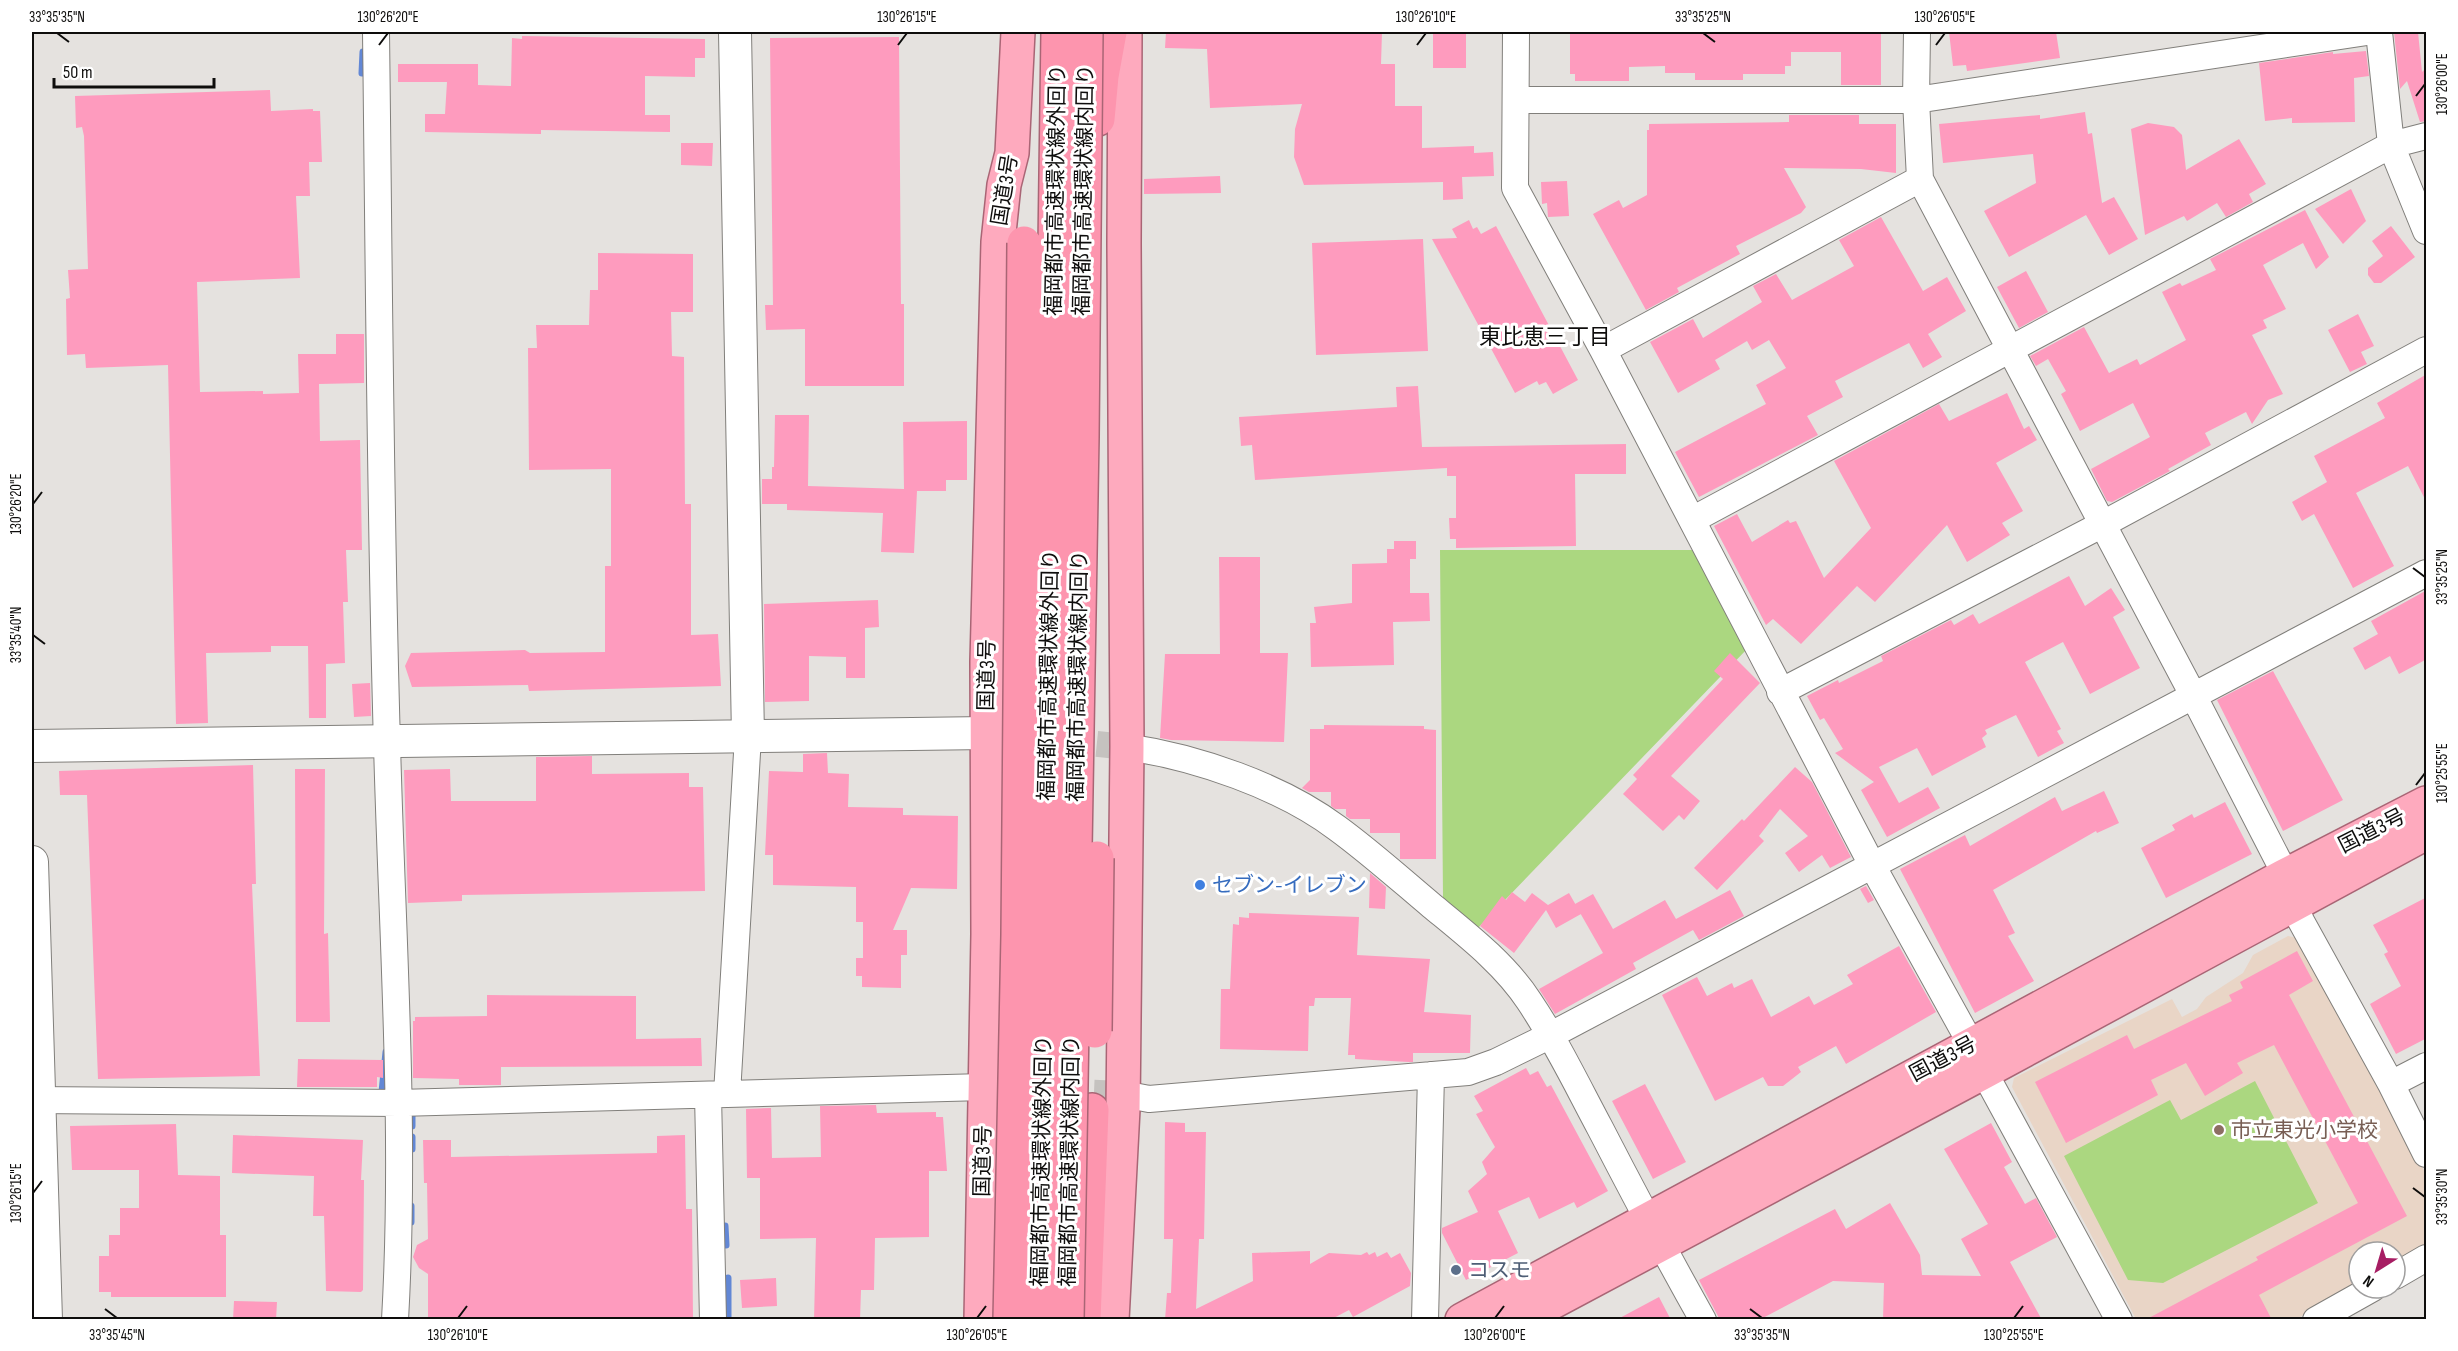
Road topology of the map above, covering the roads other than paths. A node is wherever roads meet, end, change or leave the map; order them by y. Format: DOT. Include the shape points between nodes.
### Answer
graph roads {
  1 [pos="376,32"];
  2 [pos="735,32"];
  3 [pos="1018,32"];
  4 [pos="1058,32"];
  5 [pos="1086,32"];
  6 [pos="1110,32"];
  7 [pos="1125,32"];
  8 [pos="1516,32"];
  9 [pos="1917,32"];
  10 [pos="2367,32"];
  11 [pos="2379,32"];
  12 [pos="1517,100"];
  13 [pos="1916,100"];
  14 [pos="2427,136"];
  15 [pos="2391,145"];
  16 [pos="1012,153"];
  17 [pos="1920,179"];
  18 [pos="2427,231"];
  19 [pos="1602,350"];
  20 [pos="2010,350"];
  21 [pos="2427,350"];
  22 [pos="1692,520"];
  23 [pos="2103,524"];
  24 [pos="2427,573"];
  25 [pos="1780,692"];
  26 [pos="2193,695"];
  27 [pos="987,733"];
  28 [pos="748,736"];
  29 [pos="386,741"];
  30 [pos="32,746"];
  31 [pos="1127,747"];
  32 [pos="2427,803"];
  33 [pos="2427,833"];
  34 [pos="32,862"];
  35 [pos="1872,865"];
  36 [pos="2286,880"];
  37 [pos="1551,1035"];
  38 [pos="1977,1058"];
  39 [pos="2427,1066"];
  40 [pos="1431,1075"];
  41 [pos="2391,1084"];
  42 [pos="984,1087"];
  43 [pos="718,1094"];
  44 [pos="36,1101"];
  45 [pos="1123,1101"];
  46 [pos="398,1103"];
  47 [pos="2427,1154"];
  48 [pos="1653,1230"];
  49 [pos="2427,1258"];
  50 [pos="2407,1269"];
  51 [pos="2352,1300"];
  52 [pos="46,1320"];
  53 [pos="395,1320"];
  54 [pos="713,1320"];
  55 [pos="981,1320"];
  56 [pos="1010,1320"];
  57 [pos="1040,1320"];
  58 [pos="1067,1320"];
  59 [pos="1084,1320"];
  60 [pos="1112,1320"];
  61 [pos="1127,1320"];
  62 [pos="1425,1320"];
  63 [pos="1462,1320"];
  64 [pos="1519,1320"];
  65 [pos="1703,1320"];
  66 [pos="2119,1320"];
  67 [pos="2316,1320"];
  1 -- 29 [label="street"];
  2 -- 28 [label="street"];
  3 -- 16 [label="highway, 国道3号"];
  4 -- 57 [label="highway, 福岡都市高速環状線外回り, bridge"];
  5 -- 58 [label="highway, 福岡都市高速環状線内回り, bridge"];
  6 -- 59 [label="highway, bridge" via="1097,133 1098,937"];
  7 -- 31 [label="highway"];
  8 -- 12 [label="street"];
  9 -- 13 [label="street"];
  10 -- 13 [label="street"];
  11 -- 15 [label="street"];
  12 -- 13 [label="street"];
  12 -- 19 [label="street" via="1515,188"];
  13 -- 17 [label="street"];
  14 -- 15 [label="street"];
  15 -- 18 [label="street"];
  15 -- 20 [label="street"];
  16 -- 27 [label="highway, 国道3号" via="1004,184 998,242"];
  16 -- 56 [label="highway, bridge" via="1024,243"];
  17 -- 19 [label="street"];
  17 -- 20 [label="street"];
  19 -- 22 [label="street"];
  20 -- 22 [label="street"];
  20 -- 23 [label="street"];
  21 -- 23 [label="street"];
  22 -- 25 [label="street"];
  23 -- 25 [label="street"];
  23 -- 26 [label="street"];
  24 -- 26 [label="street"];
  25 -- 35 [label="street"];
  26 -- 35 [label="street"];
  26 -- 36 [label="street"];
  27 -- 28 [label="street"];
  27 -- 42 [label="highway, 国道3号"];
  28 -- 29 [label="street"];
  28 -- 43 [label="street"];
  29 -- 30 [label="street"];
  29 -- 46 [label="street"];
  31 -- 37 [label="street" via="1222,770 1336,827 1499,966 1528,999"];
  31 -- 45 [label="highway"];
  32 -- 36 [label="highway, 国道3号"];
  33 -- 36 [label="highway, 国道3号"];
  34 -- 44 [label="street"];
  35 -- 37 [label="street"];
  35 -- 38 [label="street"];
  36 -- 38 [label="highway, 国道3号"];
  36 -- 41 [label="street" via="2301,921"];
  37 -- 40 [label="street" via="1468,1072"];
  37 -- 48 [label="street"];
  38 -- 48 [label="highway, 国道3号"];
  38 -- 66 [label="street"];
  39 -- 41 [label="street"];
  40 -- 45 [label="street"];
  40 -- 62 [label="street"];
  41 -- 47 [label="street"];
  42 -- 43 [label="street"];
  42 -- 55 [label="highway, 国道3号"];
  43 -- 46 [label="street"];
  43 -- 54 [label="street"];
  44 -- 46 [label="street"];
  44 -- 52 [label="street"];
  45 -- 60 [label="highway"];
  45 -- 61 [label="highway" via="1128,1169"];
  46 -- 53 [label="street"];
  48 -- 63 [label="highway, 国道3号"];
  48 -- 64 [label="highway, 国道3号"];
  48 -- 65 [label="street"];
  49 -- 50 [label="street"];
  51 -- 67 [label="street"];
}
